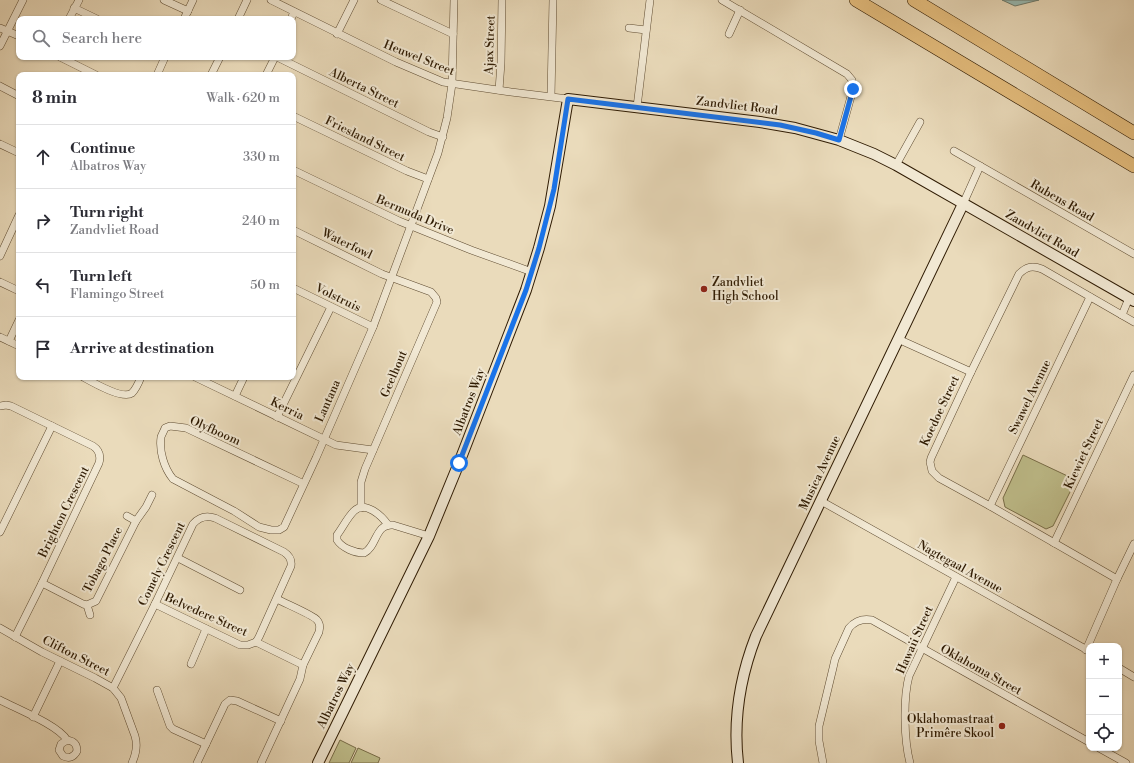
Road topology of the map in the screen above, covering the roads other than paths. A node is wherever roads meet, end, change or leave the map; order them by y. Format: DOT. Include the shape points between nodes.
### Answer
graph roads {
  1 [pos="23,0"];
  2 [pos="79,0"];
  3 [pos="164,0"];
  4 [pos="193,0"];
  5 [pos="248,0"];
  6 [pos="271,0"];
  7 [pos="354,0"];
  8 [pos="381,0"];
  9 [pos="454,0"];
  10 [pos="502,0"];
  11 [pos="553,0"];
  12 [pos="650,0"];
  13 [pos="722,0"];
  14 [pos="856,0"];
  15 [pos="914,0"];
  16 [pos="74,8"];
  17 [pos="740,10"];
  18 [pos="188,11"];
  19 [pos="294,12"];
  20 [pos="70,16"];
  21 [pos="91,16"];
  22 [pos="186,16"];
  23 [pos="240,16"];
  24 [pos="292,16"];
  25 [pos="0,28"];
  26 [pos="629,28"];
  27 [pos="646,30"];
  28 [pos="8,31"];
  29 [pos="337,34"];
  30 [pos="453,34"];
  31 [pos="729,34"];
  32 [pos="16,35"];
  33 [pos="0,46"];
  34 [pos="66,60"];
  35 [pos="164,60"];
  36 [pos="218,60"];
  37 [pos="274,60"];
  38 [pos="282,60"];
  39 [pos="90,72"];
  40 [pos="158,72"];
  41 [pos="212,72"];
  42 [pos="268,72"];
  43 [pos="452,84"];
  44 [pos="0,86"];
  45 [pos="499,90"];
  46 [pos="16,94"];
  47 [pos="551,96"];
  48 [pos="568,99"];
  49 [pos="637,107"];
  50 [pos="296,117"];
  51 [pos="920,122"];
  52 [pos="1134,132"];
  53 [pos="443,137"];
  54 [pos="839,140"];
  55 [pos="1,147"];
  56 [pos="954,151"];
  57 [pos="16,152"];
  58 [pos="896,165"];
  59 [pos="980,166"];
  60 [pos="1134,166"];
  61 [pos="296,171"];
  62 [pos="428,179"];
  63 [pos="963,204"];
  64 [pos="16,221"];
  65 [pos="410,226"];
  66 [pos="296,231"];
  67 [pos="1134,254"];
  68 [pos="0,256"];
  69 [pos="532,272"];
  70 [pos="391,277"];
  71 [pos="0,282"];
  72 [pos="16,290"];
  73 [pos="296,290"];
  74 [pos="1090,298"];
  75 [pos="1132,300"];
  76 [pos="331,307"];
  77 [pos="1122,315"];
  78 [pos="1134,322"];
  79 [pos="16,326"];
  80 [pos="373,327"];
  81 [pos="0,337"];
  82 [pos="898,339"];
  83 [pos="9,341"];
  84 [pos="16,344"];
  85 [pos="971,372"];
  86 [pos="1134,375"];
  87 [pos="296,378"];
  88 [pos="89,380"];
  89 [pos="139,380"];
  90 [pos="201,380"];
  91 [pos="243,380"];
  92 [pos="295,380"];
  93 [pos="235,396"];
  94 [pos="0,406"];
  95 [pos="277,417"];
  96 [pos="52,426"];
  97 [pos="324,440"];
  98 [pos="373,450"];
  99 [pos="304,484"];
  100 [pos="152,495"];
  101 [pos="821,501"];
  102 [pos="990,506"];
  103 [pos="361,508"];
  104 [pos="127,516"];
  105 [pos="136,521"];
  106 [pos="388,525"];
  107 [pos="279,530"];
  108 [pos="0,532"];
  109 [pos="429,536"];
  110 [pos="1054,543"];
  111 [pos="1134,544"];
  112 [pos="178,558"];
  113 [pos="956,577"];
  114 [pos="1118,579"];
  115 [pos="42,583"];
  116 [pos="240,590"];
  117 [pos="276,599"];
  118 [pos="155,604"];
  119 [pos="87,605"];
  120 [pos="90,615"];
  121 [pos="0,628"];
  122 [pos="206,629"];
  123 [pos="15,637"];
  124 [pos="256,642"];
  125 [pos="1091,643"];
  126 [pos="921,649"];
  127 [pos="1086,650"];
  128 [pos="60,661"];
  129 [pos="190,664"];
  130 [pos="303,665"];
  131 [pos="1122,670"];
  132 [pos="1134,677"];
  133 [pos="113,688"];
  134 [pos="157,690"];
  135 [pos="0,700"];
  136 [pos="33,717"];
  137 [pos="281,721"];
  138 [pos="67,740"];
  139 [pos="1086,740"];
  140 [pos="206,744"];
  141 [pos="1105,751"];
  142 [pos="132,763"];
  143 [pos="197,763"];
  144 [pos="261,763"];
  145 [pos="318,763"];
  146 [pos="738,763"];
  147 [pos="823,763"];
  148 [pos="910,763"];
  149 [pos="1126,763"];
  1 -- 28 [label="street"];
  2 -- 16 [label="street"];
  3 -- 18 [label="street"];
  4 -- 18 [label="street"];
  5 -- 23 [label="street"];
  6 -- 19 [label="street, Heuwel Street"];
  7 -- 29 [label="street"];
  8 -- 30 [label="street"];
  9 -- 30 [label="street, Lantana"];
  10 -- 45 [label="street, Ajax Street"];
  11 -- 47 [label="street"];
  12 -- 27 [label="street"];
  13 -- 17 [label="street"];
  14 -- 60 [label="highway"];
  15 -- 52 [label="highway"];
  16 -- 20 [label="street"];
  16 -- 21 [label="street"];
  17 -- 31 [label="street"];
  17 -- 54 [label="street" via="847,74 852,80 852,95"];
  18 -- 22 [label="street"];
  19 -- 24 [label="street"];
  19 -- 29 [label="street, Heuwel Street"];
  25 -- 28 [label="street"];
  26 -- 27 [label="street"];
  27 -- 49 [label="street"];
  28 -- 32 [label="street"];
  28 -- 33 [label="street"];
  29 -- 43 [label="street, Heuwel Street" via="396,62"];
  30 -- 43 [label="street, Lantana"];
  34 -- 39 [label="street"];
  35 -- 40 [label="street"];
  36 -- 41 [label="street"];
  37 -- 42 [label="street"];
  38 -- 53 [label="street, Alberta Street"];
  43 -- 45 [label="street, Heuwel Street"];
  43 -- 53 [label="street, Lantana"];
  44 -- 46 [label="street"];
  45 -- 47 [label="street, Heuwel Street"];
  47 -- 48 [label="street, Heuwel Street"];
  48 -- 49 [label="street, Zandvliet Road"];
  48 -- 69 [label="street, Albatros Way" via="550,206"];
  49 -- 54 [label="street, Zandvliet Road" via="780,125"];
  50 -- 62 [label="street, Friesland Street"];
  51 -- 58 [label="street"];
  53 -- 62 [label="street, Lantana"];
  54 -- 58 [label="street, Zandvliet Road"];
  55 -- 57 [label="street"];
  56 -- 59 [label="street, Rubens Road"];
  58 -- 63 [label="street, Zandvliet Road"];
  59 -- 63 [label="street"];
  59 -- 67 [label="street, Rubens Road"];
  61 -- 65 [label="street, Bermuda Drive"];
  62 -- 65 [label="street, Lantana"];
  63 -- 75 [label="street, Zandvliet Road"];
  63 -- 82 [label="street, Musica Avenue"];
  64 -- 68 [label="street"];
  65 -- 69 [label="street, Bermuda Drive"];
  65 -- 70 [label="street, Lantana"];
  66 -- 70 [label="street, Waterfowl"];
  69 -- 109 [label="street, Albatros Way"];
  70 -- 80 [label="street, Lantana"];
  70 -- 98 [label="street, Geelhout" via="431,292 437,302"];
  71 -- 72 [label="street"];
  73 -- 76 [label="street, Volstruis"];
  74 -- 77 [label="street, Koedoe Street"];
  74 -- 85 [label="street, Koedoe Street" via="1042,269 1032,267 1023,270"];
  74 -- 102 [label="street, Swawel Avenue"];
  75 -- 77 [label="street"];
  76 -- 80 [label="street, Volstruis"];
  76 -- 87 [label="street"];
  77 -- 78 [label="street, Koedoe Street"];
  79 -- 83 [label="street"];
  80 -- 97 [label="street, Lantana"];
  81 -- 83 [label="street"];
  82 -- 85 [label="street"];
  82 -- 101 [label="street, Musica Avenue"];
  83 -- 84 [label="street"];
  85 -- 102 [label="street, Koedoe Street" via="931,458 930,466 939,478"];
  86 -- 110 [label="street, Kiewiet Street"];
  88 -- 89 [label="street" via="124,396 134,390"];
  90 -- 93 [label="street, Kerria"];
  91 -- 93 [label="street"];
  92 -- 95 [label="street"];
  93 -- 95 [label="street, Kerria"];
  94 -- 96 [label="street, Brighton Crescent" via="11,406"];
  95 -- 97 [label="street, Kerria"];
  96 -- 108 [label="street"];
  96 -- 115 [label="street, Brighton Crescent" via="93,446 99,452 100,460"];
  97 -- 98 [label="street, Kerria" via="336,445"];
  97 -- 99 [label="street, Lantana"];
  98 -- 103 [label="street, Geelhout" via="361,482"];
  99 -- 107 [label="street, Lantana" via="284,527"];
  99 -- 107 [label="street, Olyfboom" via="186,428 165,428 161,436 164,464 173,479 259,527"];
  100 -- 105 [label="street, Tobago Place"];
  101 -- 113 [label="street, Nagtegaal Avenue"];
  101 -- 146 [label="street, Musica Avenue" via="751,650 739,700 736,737"];
  102 -- 110 [label="street, Koedoe Street"];
  103 -- 106 [label="street" via="379,513"];
  103 -- 106 [label="street" via="355,510 337,535 341,545 355,552 364,553 370,549 381,528"];
  104 -- 105 [label="street, Tobago Place"];
  105 -- 119 [label="street, Tobago Place" via="96,602"];
  106 -- 109 [label="street"];
  109 -- 145 [label="street, Albatros Way"];
  110 -- 114 [label="street, Koedoe Street"];
  111 -- 114 [label="street"];
  112 -- 116 [label="street"];
  112 -- 117 [label="street, Comely Crescent" via="193,524 207,516 215,518 290,557 291,566"];
  112 -- 118 [label="street, Comely Crescent"];
  113 -- 126 [label="street, Hawaii Street"];
  113 -- 127 [label="street, Nagtegaal Avenue"];
  114 -- 125 [label="street"];
  115 -- 119 [label="street, Tobago Place"];
  115 -- 123 [label="street, Brighton Crescent"];
  117 -- 124 [label="street, Comely Crescent"];
  117 -- 130 [label="street" via="313,616 318,622 319,632"];
  118 -- 122 [label="street, Belvedere Street"];
  118 -- 133 [label="street, Comely Crescent"];
  119 -- 120 [label="street, Tobago Place"];
  121 -- 123 [label="street, Clifton Street"];
  122 -- 124 [label="street, Belvedere Street" via="240,645"];
  122 -- 129 [label="street"];
  123 -- 128 [label="street, Clifton Street"];
  124 -- 130 [label="street, Belvedere Street"];
  126 -- 139 [label="street, Oklahoma Street"];
  126 -- 147 [label="street, Oklahoma Street" via="872,620 863,619 852,624 835,659 819,726"];
  126 -- 148 [label="street, Hawaii Street" via="907,682 906,730"];
  128 -- 133 [label="street, Clifton Street"];
  128 -- 136 [label="street"];
  130 -- 137 [label="street" via="300,679"];
  131 -- 132 [label="street"];
  133 -- 142 [label="street, Clifton Street" via="121,698 136,736 136,751"];
  134 -- 140 [label="street" via="170,726"];
  135 -- 136 [label="street"];
  136 -- 138 [label="street" via="52,726"];
  137 -- 140 [label="street" via="230,700 225,704"];
  137 -- 144 [label="street"];
  140 -- 143 [label="street"];
  141 -- 149 [label="street"];
}
